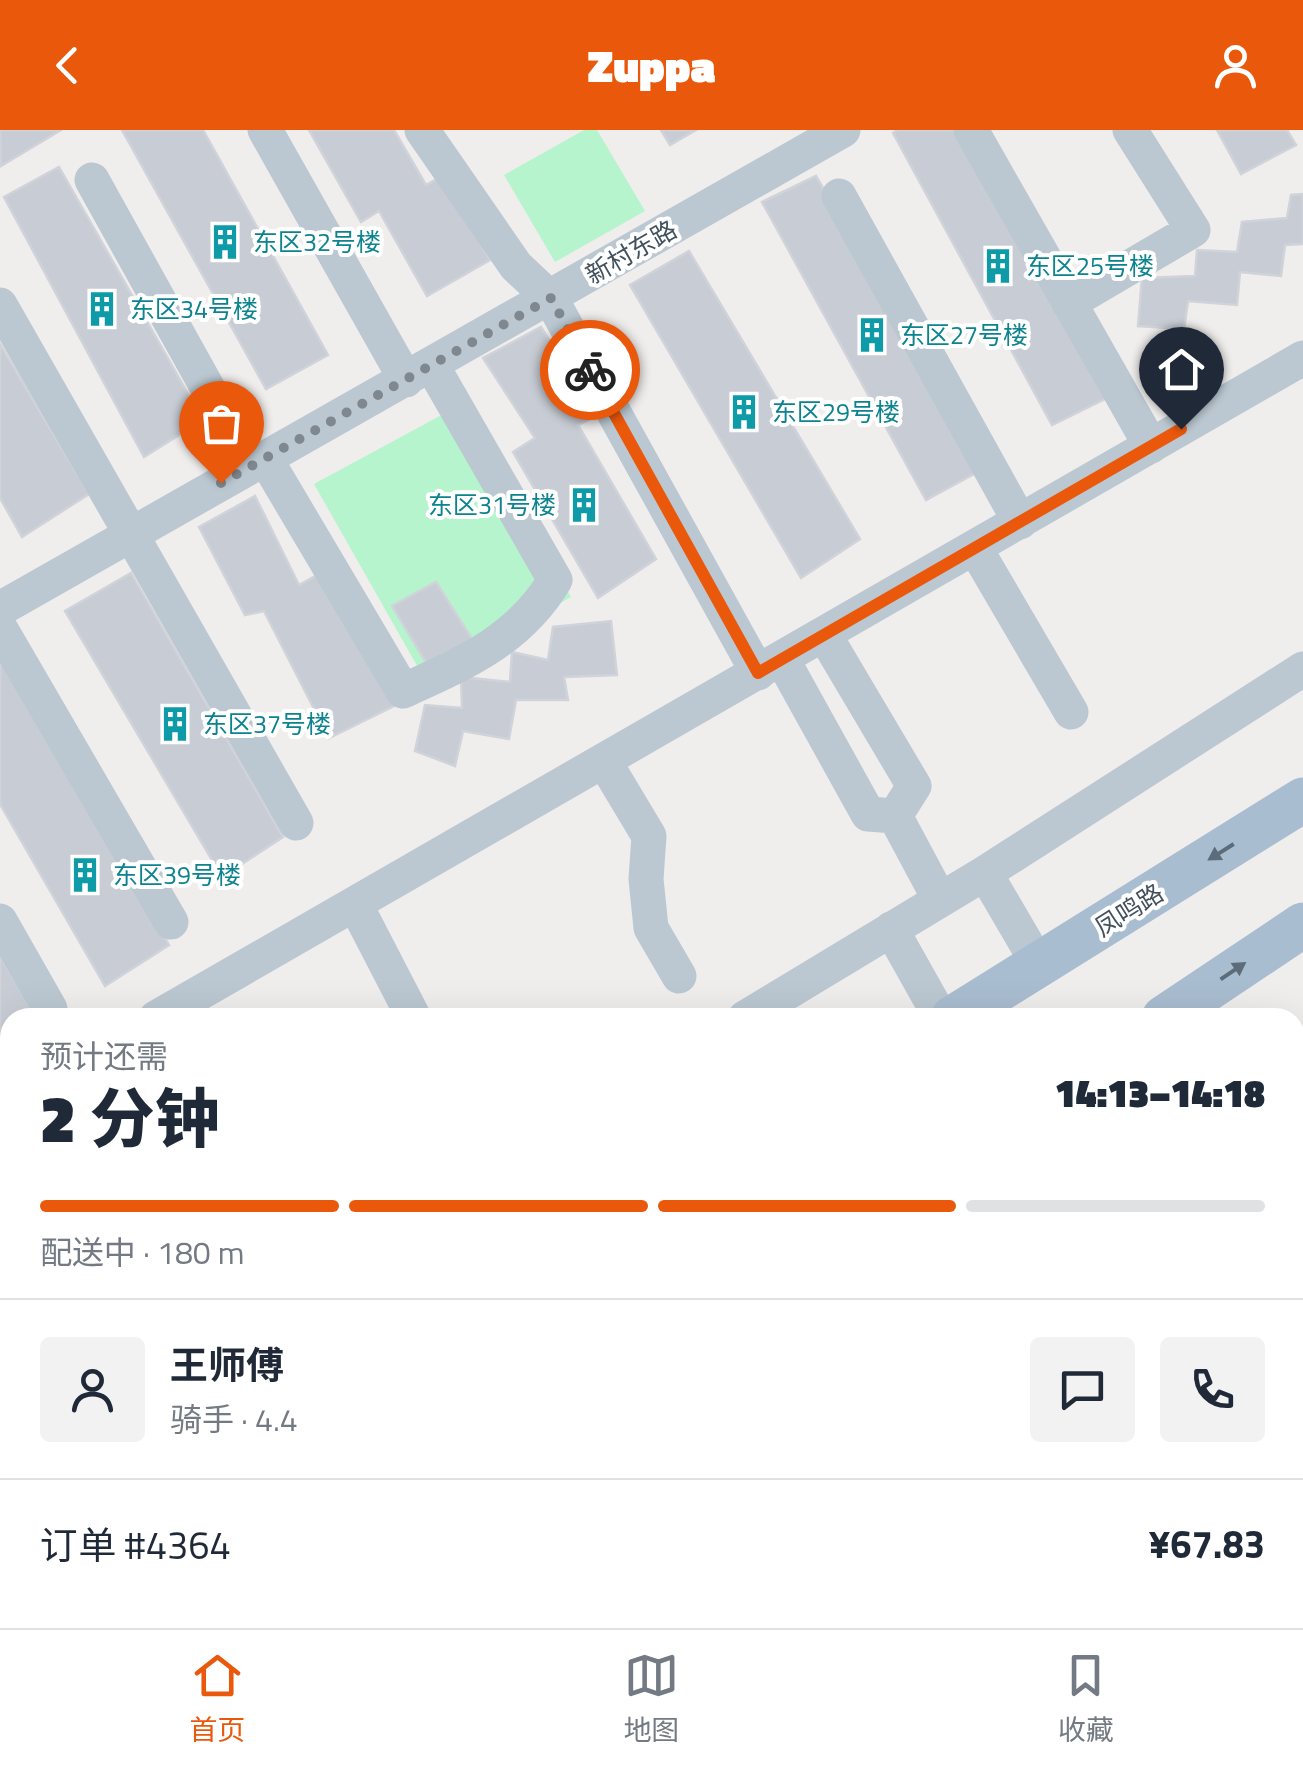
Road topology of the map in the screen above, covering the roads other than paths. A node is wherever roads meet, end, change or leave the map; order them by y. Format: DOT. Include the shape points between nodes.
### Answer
graph roads {
  1 [pos="266,130"];
  2 [pos="422,130"];
  3 [pos="843,130"];
  4 [pos="971,130"];
  5 [pos="1130,130"];
  6 [pos="92,180"];
  7 [pos="840,196"];
  8 [pos="551,298"];
  9 [pos="1069,303"];
  10 [pos="0,305"];
  11 [pos="1303,358"];
  12 [pos="418,372"];
  13 [pos="1151,446"];
  14 [pos="258,462"];
  15 [pos="1020,522"];
  16 [pos="130,534"];
  17 [pos="976,548"];
  18 [pos="0,609"];
  19 [pos="0,628"];
  20 [pos="824,636"];
  21 [pos="770,666"];
  22 [pos="1303,669"];
  23 [pos="1071,712"];
  24 [pos="604,761"];
  25 [pos="1303,800"];
  26 [pos="895,816"];
  27 [pos="296,823"];
  28 [pos="985,872"];
  29 [pos="940,900"];
  30 [pos="355,904"];
  31 [pos="0,921"];
  32 [pos="172,922"];
  33 [pos="1303,925"];
  34 [pos="891,930"];
  35 [pos="1040,967"];
  36 [pos="678,976"];
  37 [pos="49,1008"];
  38 [pos="172,1008"];
  39 [pos="409,1008"];
  40 [pos="762,1008"];
  41 [pos="935,1008"];
  42 [pos="970,1008"];
  43 [pos="1179,1008"];
  1 -- 12 [label="street"];
  2 -- 8 [label="street" via="516,266"];
  3 -- 8 [label="street, 新村东路"];
  4 -- 9 [label="street"];
  5 -- 9 [label="street" via="1193,230"];
  6 -- 14 [label="street"];
  7 -- 15 [label="street"];
  8 -- 12 [label="street, 新村东路"];
  8 -- 21 [label="street"];
  9 -- 13 [label="street"];
  10 -- 16 [label="street"];
  11 -- 13 [label="street"];
  12 -- 14 [label="street, 新村东路"];
  12 -- 14 [label="street" via="556,580 536,612 486,653 403,691"];
  13 -- 15 [label="street"];
  14 -- 16 [label="street, 新村东路"];
  15 -- 17 [label="street"];
  16 -- 18 [label="street, 新村东路"];
  16 -- 27 [label="street"];
  17 -- 20 [label="street"];
  17 -- 23 [label="street"];
  19 -- 32 [label="street"];
  20 -- 21 [label="street"];
  20 -- 26 [label="street" via="914,786"];
  21 -- 24 [label="street"];
  21 -- 26 [label="street" via="868,814"];
  22 -- 28 [label="street"];
  24 -- 30 [label="street"];
  24 -- 36 [label="street" via="649,836 651,928"];
  25 -- 35 [label="main road, 凤鸣路, one-way"];
  26 -- 29 [label="street"];
  28 -- 29 [label="street"];
  28 -- 35 [label="street"];
  29 -- 34 [label="street"];
  30 -- 38 [label="street"];
  30 -- 39 [label="street"];
  31 -- 37 [label="street"];
  43 -- 33 [label="main road, one-way"];
  34 -- 40 [label="street"];
  34 -- 41 [label="street"];
  35 -- 42 [label="main road, 凤鸣路"];
}
